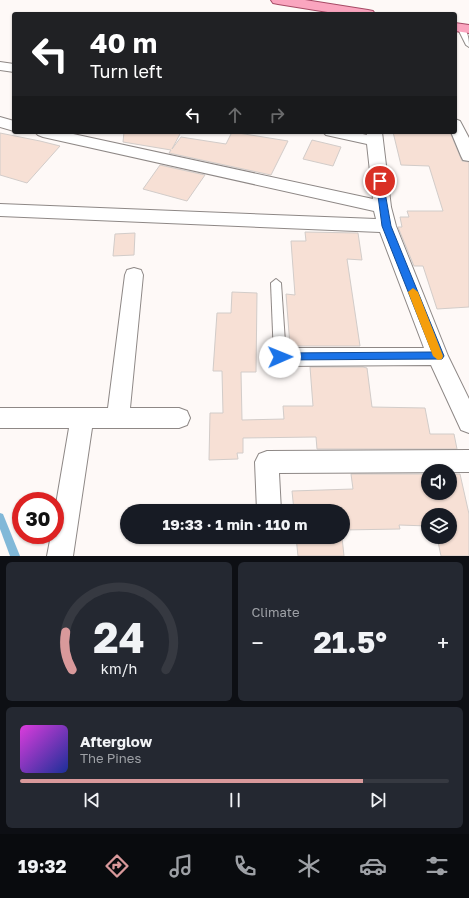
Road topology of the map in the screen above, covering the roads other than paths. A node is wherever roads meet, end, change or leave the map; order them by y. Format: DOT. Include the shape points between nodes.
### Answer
graph roads {
  1 [pos="278,0"];
  2 [pos="296,1"];
  3 [pos="354,12"];
  4 [pos="461,27"];
  5 [pos="469,45"];
  6 [pos="0,66"];
  7 [pos="12,68"];
  8 [pos="0,122"];
  9 [pos="12,125"];
  10 [pos="457,129"];
  11 [pos="51,134"];
  12 [pos="353,134"];
  13 [pos="375,136"];
  14 [pos="469,156"];
  15 [pos="0,210"];
  16 [pos="385,216"];
  17 [pos="134,275"];
  18 [pos="276,283"];
  19 [pos="438,356"];
  20 [pos="280,357"];
  21 [pos="0,418"];
  22 [pos="82,418"];
  23 [pos="179,418"];
  24 [pos="118,419"];
  25 [pos="469,423"];
  26 [pos="469,461"];
  27 [pos="269,504"];
  28 [pos="60,556"];
  1 -- 2 [label="main road"];
  2 -- 3 [label="main road"];
  4 -- 5 [label="lane"];
  6 -- 7 [label="street"];
  8 -- 9 [label="street"];
  10 -- 14 [label="street"];
  11 -- 16 [label="street"];
  12 -- 13 [label="street"];
  13 -- 16 [label="street"];
  15 -- 16 [label="street"];
  16 -- 19 [label="street"];
  17 -- 24 [label="street"];
  18 -- 20 [label="lane"];
  19 -- 20 [label="street"];
  19 -- 25 [label="street"];
  21 -- 22 [label="street"];
  22 -- 24 [label="street"];
  22 -- 28 [label="street"];
  23 -- 24 [label="street"];
  26 -- 27 [label="street" via="267,462"];
}
